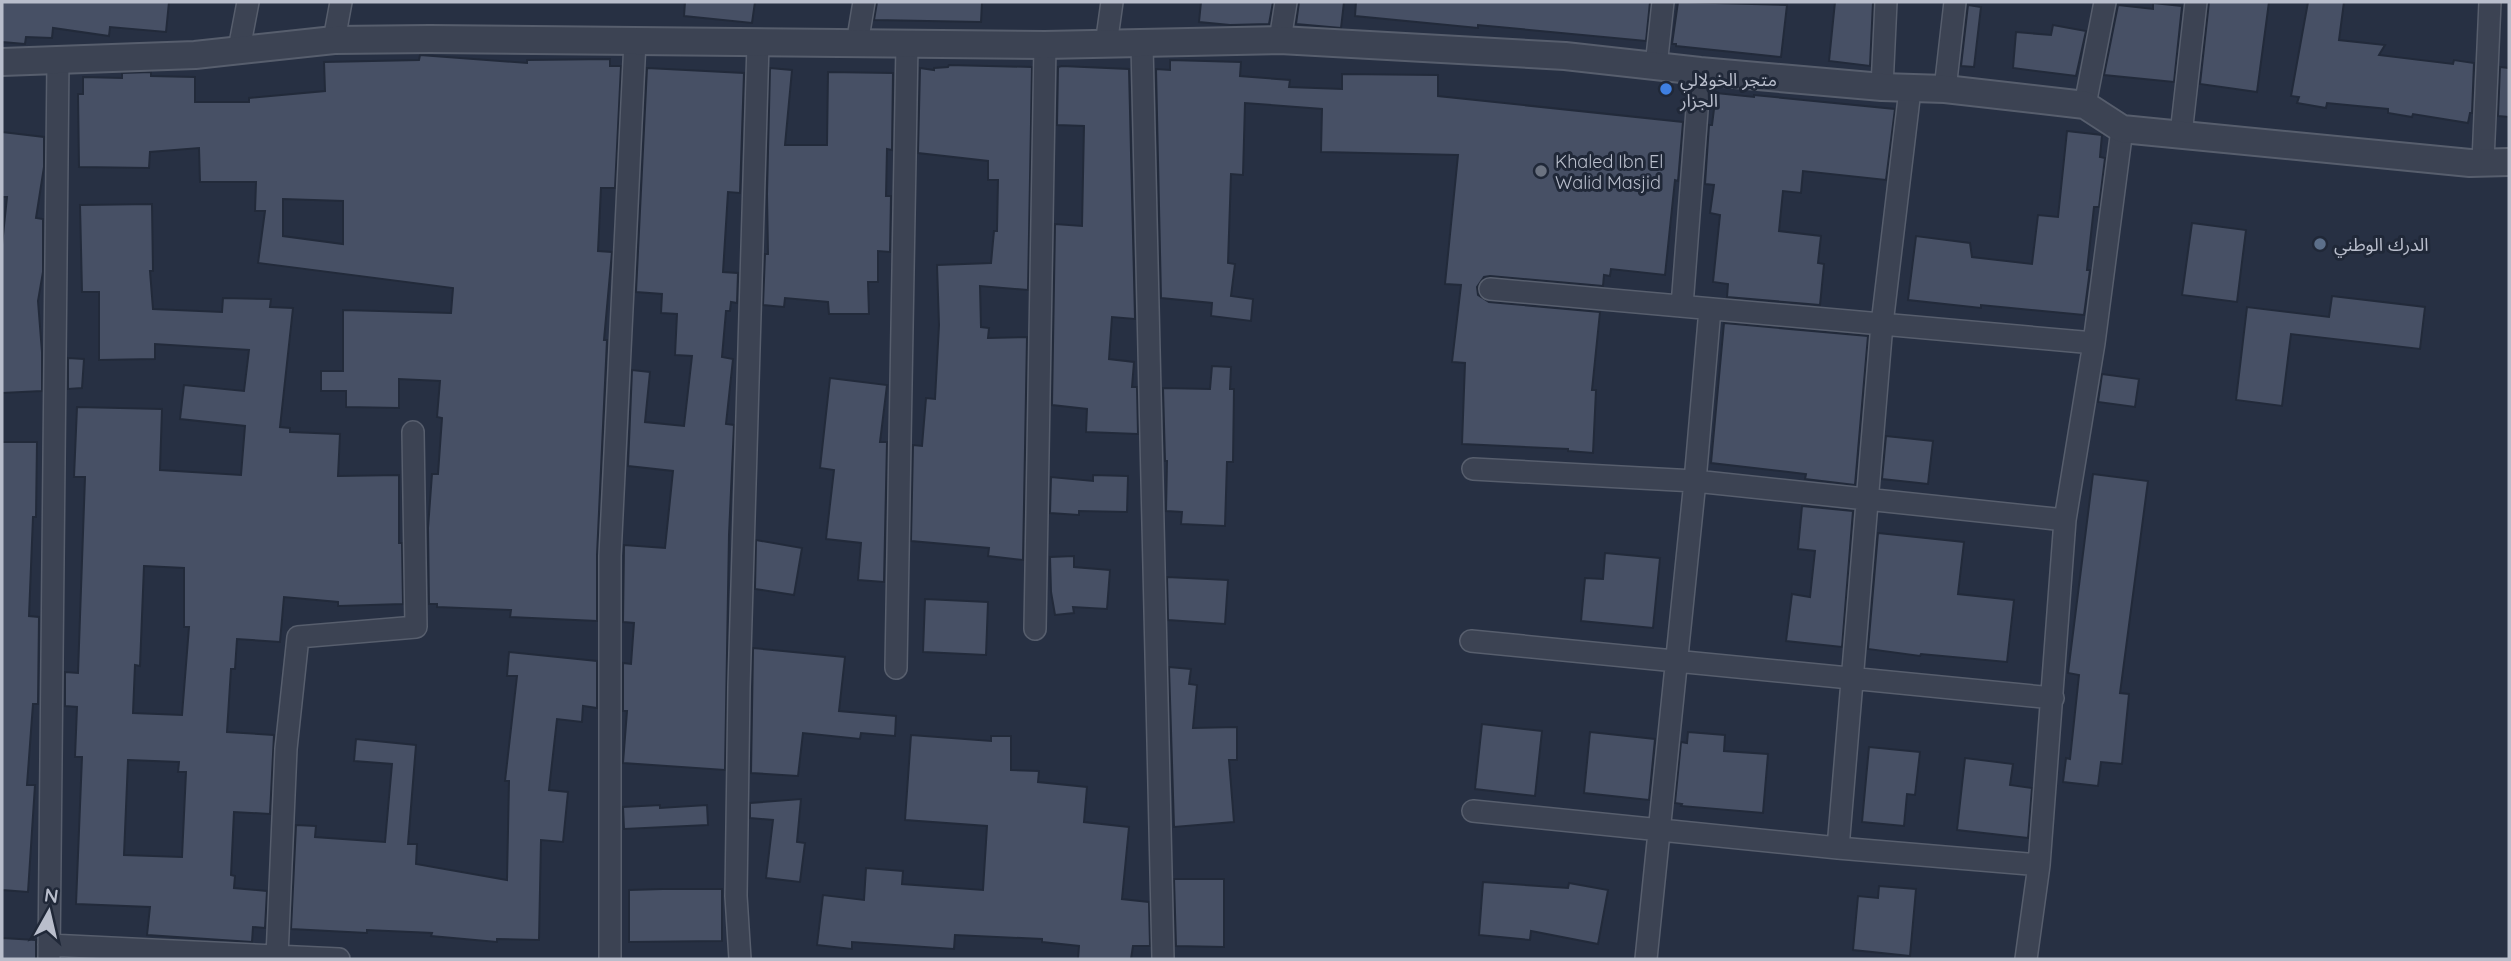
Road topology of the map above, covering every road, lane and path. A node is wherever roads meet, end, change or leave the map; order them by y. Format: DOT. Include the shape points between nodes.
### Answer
graph roads {
  1 [pos="248,2"];
  2 [pos="341,2"];
  3 [pos="864,2"];
  4 [pos="1112,2"];
  5 [pos="1286,2"];
  6 [pos="1663,2"];
  7 [pos="1886,2"];
  8 [pos="1955,2"];
  9 [pos="2105,2"];
  10 [pos="2196,2"];
  11 [pos="2490,2"];
  12 [pos="334,40"];
  13 [pos="1280,40"];
  14 [pos="635,41"];
  15 [pos="758,44"];
  16 [pos="857,44"];
  17 [pos="907,44"];
  18 [pos="1045,45"];
  19 [pos="1106,45"];
  20 [pos="1142,45"];
  21 [pos="239,49"];
  22 [pos="58,60"];
  23 [pos="2,62"];
  24 [pos="1656,66"];
  25 [pos="1700,71"];
  26 [pos="1882,87"];
  27 [pos="1945,89"];
  28 [pos="1910,90"];
  29 [pos="2085,105"];
  30 [pos="2122,129"];
  31 [pos="2181,134"];
  32 [pos="2483,162"];
  33 [pos="2509,162"];
  34 [pos="1490,289"];
  35 [pos="1682,306"];
  36 [pos="1710,309"];
  37 [pos="1882,324"];
  38 [pos="2094,343"];
  39 [pos="413,432"];
  40 [pos="1473,469"];
  41 [pos="1695,481"];
  42 [pos="1867,499"];
  43 [pos="2065,520"];
  44 [pos="1035,629"];
  45 [pos="1471,641"];
  46 [pos="1676,661"];
  47 [pos="897,668"];
  48 [pos="1852,678"];
  49 [pos="2053,698"];
  50 [pos="1473,811"];
  51 [pos="1659,830"];
  52 [pos="1838,848"];
  53 [pos="2039,865"];
  54 [pos="49,952"];
  55 [pos="277,957"];
  56 [pos="339,959"];
  57 [pos="610,959"];
  58 [pos="740,959"];
  59 [pos="1163,959"];
  60 [pos="1646,959"];
  61 [pos="2026,959"];
  1 -- 21 [label="street"];
  2 -- 12 [label="street"];
  3 -- 16 [label="street"];
  4 -- 19 [label="street"];
  5 -- 13 [label="street"];
  6 -- 24 [label="street"];
  7 -- 26 [label="street"];
  8 -- 27 [label="street"];
  9 -- 29 [label="street"];
  10 -- 31 [label="street"];
  11 -- 32 [label="street"];
  12 -- 14 [label="street"];
  12 -- 21 [label="street"];
  13 -- 20 [label="street"];
  13 -- 24 [label="street" via="1565,56"];
  14 -- 15 [label="street"];
  14 -- 57 [label="street" via="610,556"];
  15 -- 16 [label="street"];
  15 -- 58 [label="street" via="739,687 736,896"];
  16 -- 17 [label="street"];
  17 -- 18 [label="street"];
  17 -- 47 [label="street"];
  18 -- 19 [label="street"];
  18 -- 44 [label="street"];
  19 -- 20 [label="street"];
  20 -- 59 [label="street"];
  21 -- 22 [label="street"];
  22 -- 23 [label="street"];
  22 -- 54 [label="street"];
  24 -- 25 [label="street"];
  25 -- 26 [label="street"];
  25 -- 35 [label="street"];
  26 -- 28 [label="street"];
  27 -- 28 [label="street"];
  27 -- 29 [label="street"];
  28 -- 37 [label="street"];
  29 -- 30 [label="street"];
  30 -- 31 [label="street"];
  30 -- 38 [label="street"];
  31 -- 32 [label="street"];
  32 -- 33 [label="street"];
  34 -- 35 [label="street"];
  35 -- 36 [label="street"];
  36 -- 37 [label="street"];
  36 -- 41 [label="street"];
  37 -- 38 [label="street"];
  37 -- 42 [label="street"];
  38 -- 43 [label="street"];
  39 -- 55 [label="street" via="416,627 299,637 286,749"];
  40 -- 41 [label="street"];
  41 -- 42 [label="street"];
  41 -- 46 [label="street"];
  42 -- 43 [label="street"];
  42 -- 48 [label="street"];
  43 -- 49 [label="street"];
  45 -- 46 [label="street"];
  46 -- 48 [label="street"];
  46 -- 51 [label="street"];
  48 -- 49 [label="street"];
  48 -- 52 [label="street"];
  49 -- 53 [label="street"];
  50 -- 51 [label="street"];
  51 -- 52 [label="street"];
  51 -- 60 [label="street"];
  52 -- 53 [label="street"];
  53 -- 61 [label="street"];
  54 -- 55 [label="street"];
  55 -- 56 [label="street"];
}
